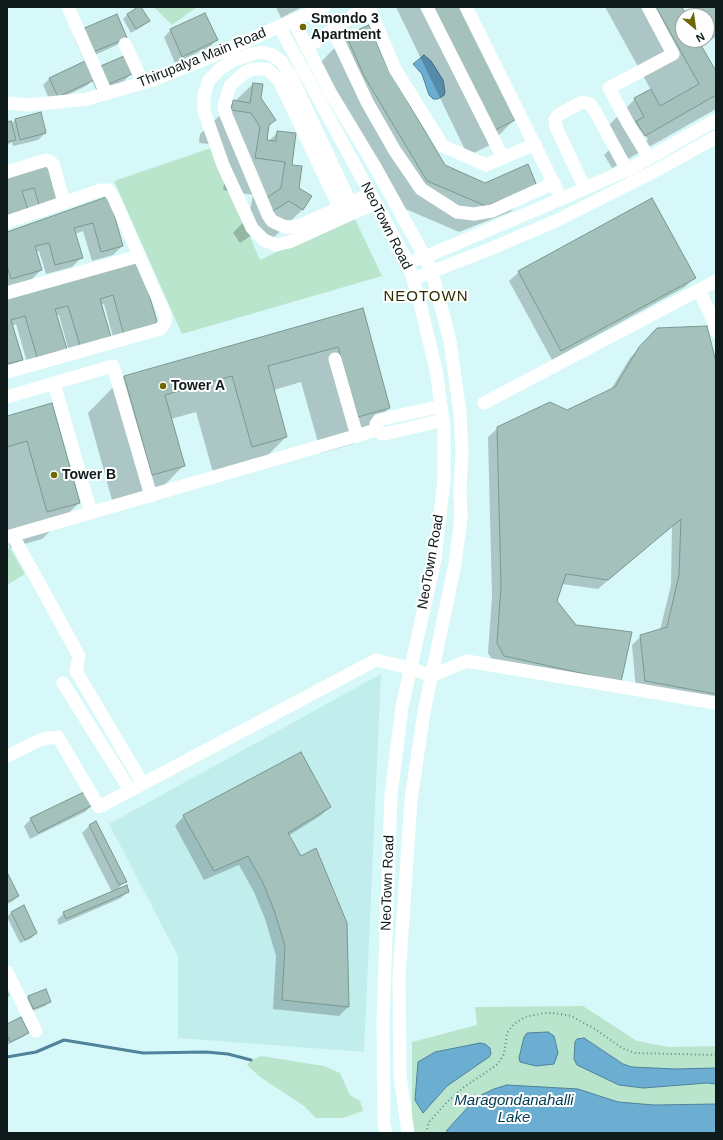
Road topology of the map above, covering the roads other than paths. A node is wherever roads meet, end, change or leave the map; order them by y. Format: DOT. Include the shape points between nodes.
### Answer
graph roads {
  1 [pos="68,7"];
  2 [pos="324,7"];
  3 [pos="365,7"];
  4 [pos="369,7"];
  5 [pos="427,7"];
  6 [pos="466,7"];
  7 [pos="648,7"];
  8 [pos="292,20"];
  9 [pos="279,26"];
  10 [pos="333,30"];
  11 [pos="308,42"];
  12 [pos="125,44"];
  13 [pos="143,83"];
  14 [pos="106,93"];
  15 [pos="7,103"];
  16 [pos="716,120"];
  17 [pos="716,137"];
  18 [pos="535,144"];
  19 [pos="503,158"];
  20 [pos="649,158"];
  21 [pos="627,170"];
  22 [pos="7,172"];
  23 [pos="585,189"];
  24 [pos="557,190"];
  25 [pos="372,198"];
  26 [pos="64,203"];
  27 [pos="345,205"];
  28 [pos="7,222"];
  29 [pos="139,256"];
  30 [pos="425,257"];
  31 [pos="407,262"];
  32 [pos="432,272"];
  33 [pos="413,279"];
  34 [pos="716,281"];
  35 [pos="700,290"];
  36 [pos="7,293"];
  37 [pos="716,331"];
  38 [pos="335,359"];
  39 [pos="7,372"];
  40 [pos="54,383"];
  41 [pos="7,397"];
  42 [pos="484,403"];
  43 [pos="441,406"];
  44 [pos="443,420"];
  45 [pos="376,430"];
  46 [pos="357,436"];
  47 [pos="150,496"];
  48 [pos="91,513"];
  49 [pos="10,537"];
  50 [pos="410,668"];
  51 [pos="432,676"];
  52 [pos="63,683"];
  53 [pos="716,704"];
  54 [pos="7,756"];
  55 [pos="143,784"];
  56 [pos="130,790"];
  57 [pos="7,972"];
  58 [pos="36,1031"];
  59 [pos="386,1133"];
  60 [pos="408,1133"];
  1 -- 14 [label="street"];
  2 -- 8 [label="street, Thirupalya Main Road"];
  3 -- 10 [label="street"];
  4 -- 19 [label="street" via="395,69 443,146 486,165"];
  5 -- 19 [label="street"];
  6 -- 18 [label="street"];
  7 -- 20 [label="street" via="673,54 609,88"];
  8 -- 9 [label="street, Thirupalya Main Road"];
  8 -- 11 [label="street, NeoTown Road"];
  9 -- 13 [label="street, Thirupalya Main Road"];
  9 -- 25 [label="street, NeoTown Road"];
  10 -- 11 [label="street"];
  10 -- 24 [label="street" via="367,102 395,151 421,189 458,212 474,214 492,211"];
  11 -- 30 [label="street, NeoTown Road" via="330,92"];
  12 -- 13 [label="street"];
  13 -- 14 [label="street, Thirupalya Main Road"];
  14 -- 15 [label="street, Thirupalya Main Road" via="87,99 29,105"];
  16 -- 20 [label="street"];
  17 -- 32 [label="street" via="558,220"];
  18 -- 19 [label="street"];
  18 -- 24 [label="street"];
  20 -- 21 [label="street"];
  21 -- 23 [label="street"];
  21 -- 23 [label="street" via="590,104 582,102 558,115 555,120"];
  22 -- 26 [label="street" via="46,160 51,162"];
  23 -- 24 [label="street"];
  24 -- 30 [label="street"];
  25 -- 27 [label="street"];
  25 -- 27 [label="street" via="289,242 276,245 264,240 252,228 226,172 204,111 204,95 210,80 220,68 232,61 262,52 281,61 291,76"];
  25 -- 31 [label="street, NeoTown Road"];
  26 -- 28 [label="street"];
  26 -- 29 [label="street" via="108,190"];
  27 -- 27 [label="street" via="299,226 279,225 272,221 224,106 230,86 244,73 253,69 267,69 279,80"];
  29 -- 36 [label="street"];
  29 -- 39 [label="street" via="165,315 165,323 160,328"];
  30 -- 31 [label="street"];
  30 -- 32 [label="street, NeoTown Road"];
  31 -- 33 [label="street, NeoTown Road"];
  32 -- 33 [label="street"];
  32 -- 51 [label="street, NeoTown Road" via="450,341 460,413 462,452 461,518 457,548"];
  33 -- 43 [label="street, NeoTown Road" via="436,370"];
  34 -- 35 [label="street"];
  35 -- 37 [label="street"];
  35 -- 42 [label="street"];
  38 -- 46 [label="street"];
  40 -- 41 [label="street"];
  40 -- 47 [label="street" via="113,366"];
  40 -- 48 [label="street"];
  43 -- 44 [label="street, NeoTown Road"];
  43 -- 45 [label="street" via="379,420"];
  44 -- 45 [label="street" via="389,433 382,434"];
  44 -- 50 [label="street, NeoTown Road" via="444,480 434,559"];
  45 -- 46 [label="street"];
  46 -- 47 [label="street"];
  47 -- 48 [label="street"];
  48 -- 49 [label="street"];
  49 -- 55 [label="street" via="79,656 76,671"];
  50 -- 51 [label="street"];
  50 -- 55 [label="street" via="376,660"];
  50 -- 59 [label="street, NeoTown Road" via="402,707 392,795 382,1021"];
  51 -- 53 [label="street" via="467,661"];
  51 -- 60 [label="street, NeoTown Road" via="411,800 399,977 400,1075"];
  52 -- 56 [label="street"];
  54 -- 56 [label="street" via="42,739 58,738 98,808"];
  55 -- 56 [label="street"];
  57 -- 58 [label="street"];
}
